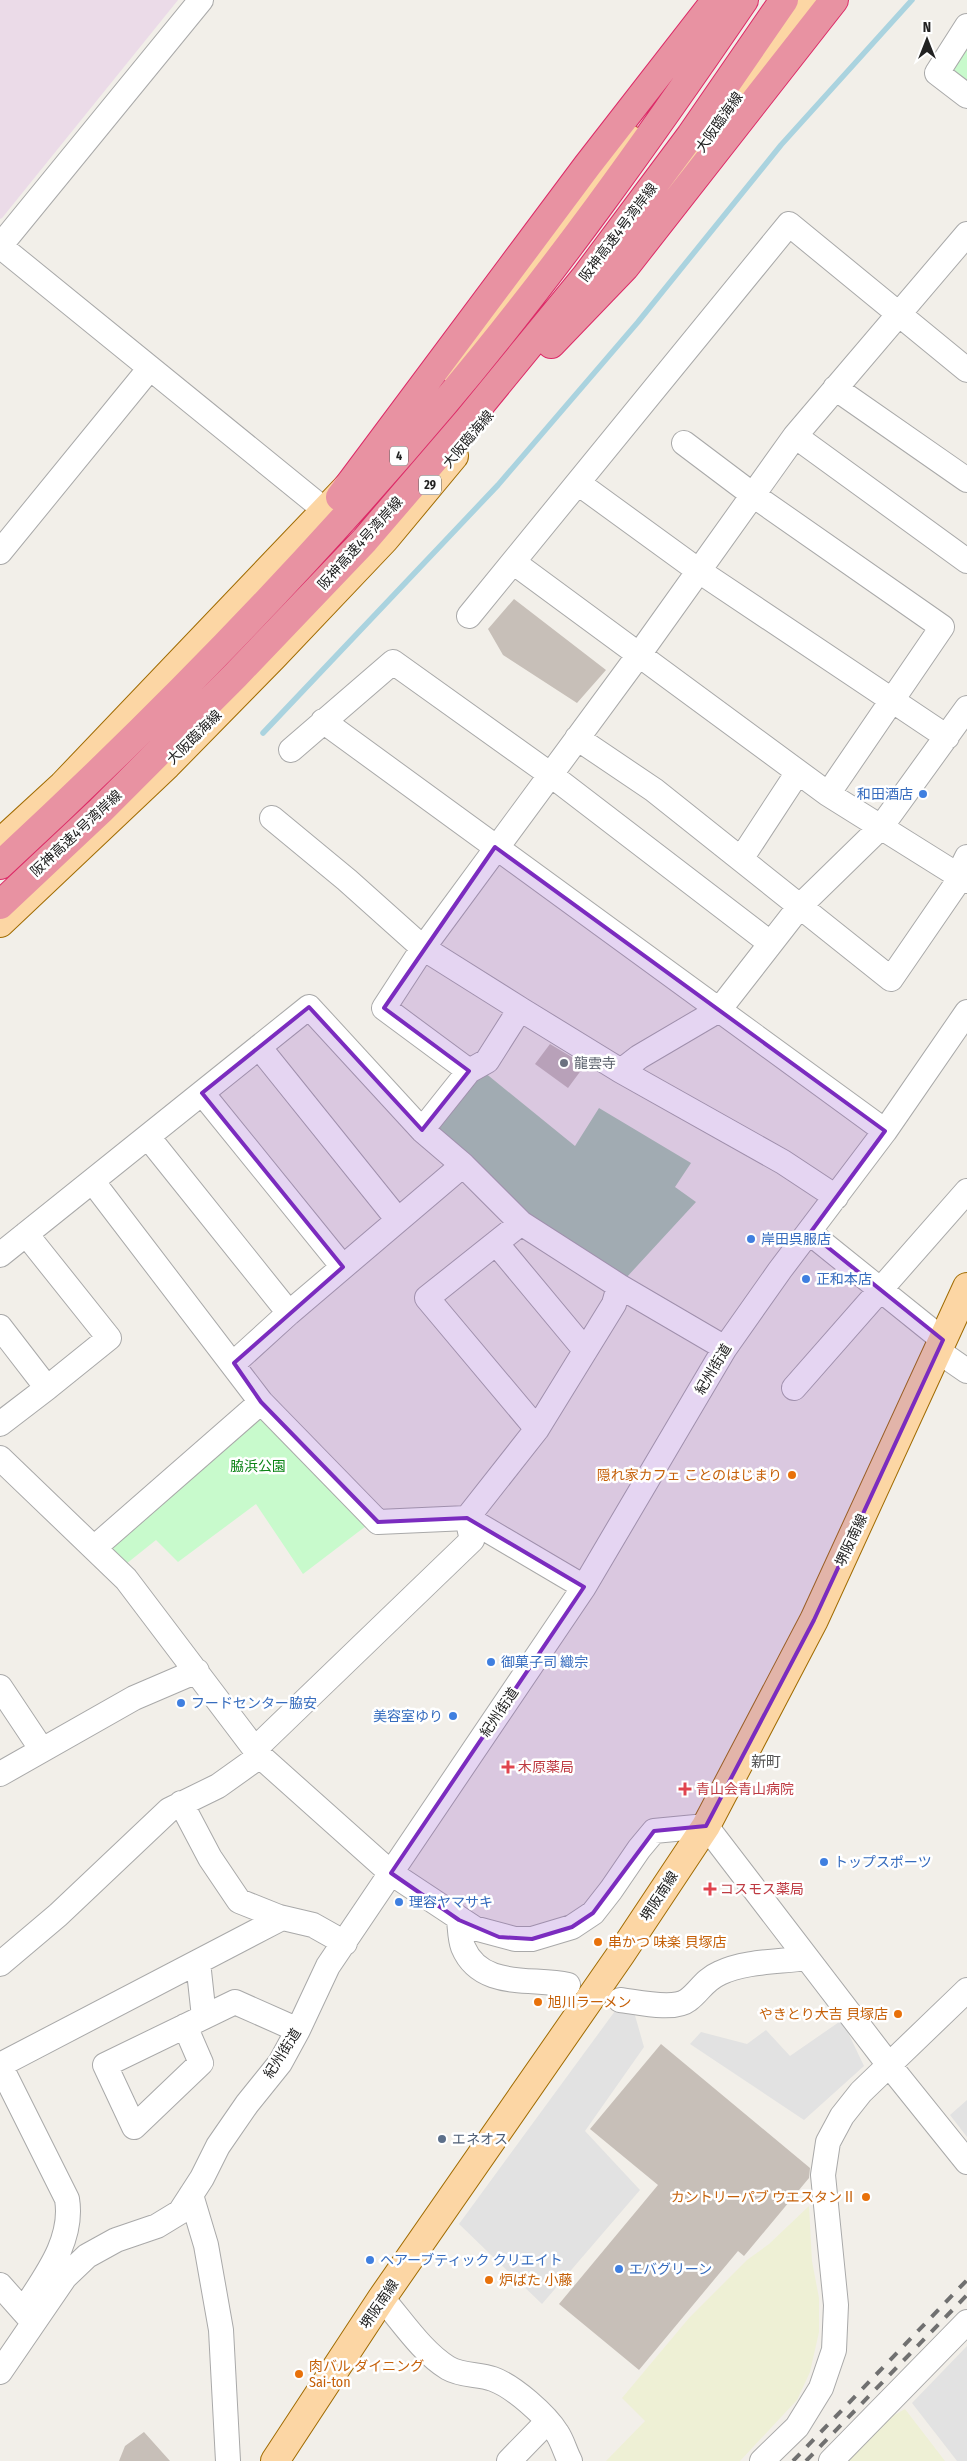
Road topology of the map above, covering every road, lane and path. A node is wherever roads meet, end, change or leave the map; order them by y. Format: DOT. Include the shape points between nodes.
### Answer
graph roads {
  1 [pos="201,0"];
  2 [pos="716,0"];
  3 [pos="738,0"];
  4 [pos="744,0"];
  5 [pos="784,0"];
  6 [pos="806,0"];
  7 [pos="834,0"];
  8 [pos="967,26"];
  9 [pos="967,96"];
  10 [pos="966,237"];
  11 [pos="0,246"];
  12 [pos="898,314"];
  13 [pos="150,368"];
  14 [pos="967,370"];
  15 [pos="521,375"];
  16 [pos="835,388"];
  17 [pos="795,436"];
  18 [pos="684,443"];
  19 [pos="967,480"];
  20 [pos="578,483"];
  21 [pos="753,495"];
  22 [pos="333,504"];
  23 [pos="0,552"];
  24 [pos="967,561"];
  25 [pos="513,562"];
  26 [pos="699,571"];
  27 [pos="469,616"];
  28 [pos="638,656"];
  29 [pos="891,699"];
  30 [pos="967,708"];
  31 [pos="323,721"];
  32 [pos="947,737"];
  33 [pos="577,738"];
  34 [pos="291,750"];
  35 [pos="798,772"];
  36 [pos="551,775"];
  37 [pos="828,794"];
  38 [pos="272,818"];
  39 [pos="881,827"];
  40 [pos="0,843"];
  41 [pos="495,847"];
  42 [pos="741,859"];
  43 [pos="0,865"];
  44 [pos="965,872"];
  45 [pos="0,905"];
  46 [pos="800,906"];
  47 [pos="0,924"];
  48 [pos="770,943"];
  49 [pos="423,948"];
  50 [pos="520,1009"];
  51 [pos="719,1010"];
  52 [pos="967,1012"];
  53 [pos="259,1047"];
  54 [pos="469,1071"];
  55 [pos="621,1071"];
  56 [pos="202,1093"];
  57 [pos="422,1130"];
  58 [pos="885,1131"];
  59 [pos="148,1137"];
  60 [pos="463,1165"];
  61 [pos="93,1182"];
  62 [pos="967,1191"];
  63 [pos="836,1197"];
  64 [pos="398,1220"];
  65 [pos="521,1223"];
  66 [pos="810,1233"];
  67 [pos="26,1234"];
  68 [pos="496,1243"];
  69 [pos="0,1255"];
  70 [pos="343,1267"];
  71 [pos="619,1286"];
  72 [pos="967,1287"];
  73 [pos="880,1288"];
  74 [pos="289,1313"];
  75 [pos="0,1328"];
  76 [pos="941,1346"];
  77 [pos="726,1348"];
  78 [pos="585,1350"];
  79 [pos="234,1363"];
  80 [pos="967,1371"];
  81 [pos="47,1388"];
  82 [pos="794,1388"];
  83 [pos="262,1402"];
  84 [pos="0,1424"];
  85 [pos="537,1429"];
  86 [pos="0,1458"];
  87 [pos="467,1518"];
  88 [pos="94,1548"];
  89 [pos="584,1587"];
  90 [pos="197,1671"];
  91 [pos="0,1687"];
  92 [pos="42,1750"];
  93 [pos="258,1752"];
  94 [pos="0,1774"];
  95 [pos="181,1803"];
  96 [pos="706,1826"];
  97 [pos="391,1872"];
  98 [pos="279,1917"];
  99 [pos="459,1920"];
  100 [pos="345,1943"];
  101 [pos="807,1958"];
  102 [pos="198,1962"];
  103 [pos="0,1964"];
  104 [pos="568,1986"];
  105 [pos="967,1990"];
  106 [pos="620,2000"];
  107 [pos="298,2030"];
  108 [pos="0,2065"];
  109 [pos="889,2065"];
  110 [pos="967,2162"];
  111 [pos="191,2195"];
  112 [pos="0,2285"];
  113 [pos="382,2298"];
  114 [pos="28,2317"];
  115 [pos="967,2322"];
  116 [pos="0,2372"];
  117 [pos="548,2422"];
  118 [pos="228,2461"];
  119 [pos="275,2461"];
  120 [pos="509,2461"];
  121 [pos="570,2461"];
  122 [pos="762,2461"];
  123 [pos="831,2461"];
  1 -- 11 [label="street"];
  2 -- 22 [label="highway"];
  3 -- 22 [label="main road" via="537,262 441,381"];
  4 -- 43 [label="highway, 阪神高速4号湾岸線 / 4" via="662,120 564,252 431,419 339,525 221,650 85,787"];
  5 -- 45 [label="highway, 阪神高速4号湾岸線 / 4" via="691,136 586,276 365,540 235,676"];
  6 -- 15 [label="main road, 大阪臨海線 / 29" via="650,218"];
  7 -- 15 [label="highway" via="625,267"];
  8 -- 9 [label="street" via="937,73"];
  10 -- 12 [label="street"];
  11 -- 13 [label="street"];
  12 -- 14 [label="street"];
  12 -- 16 [label="street"];
  12 -- 20 [label="street" via="789,224"];
  13 -- 22 [label="street"];
  13 -- 23 [label="street"];
  15 -- 47 [label="main road, 大阪臨海線 / 29" via="385,539 167,765"];
  16 -- 17 [label="street"];
  16 -- 19 [label="street"];
  17 -- 21 [label="street"];
  17 -- 24 [label="street"];
  18 -- 21 [label="street"];
  20 -- 25 [label="street"];
  20 -- 26 [label="street"];
  21 -- 26 [label="street"];
  21 -- 29 [label="street" via="942,627"];
  22 -- 40 [label="main road" via="63,786"];
  25 -- 27 [label="street"];
  25 -- 28 [label="street"];
  26 -- 28 [label="street"];
  26 -- 29 [label="street"];
  28 -- 33 [label="street"];
  28 -- 35 [label="street"];
  29 -- 32 [label="street"];
  29 -- 37 [label="street"];
  30 -- 32 [label="street"];
  31 -- 34 [label="street"];
  31 -- 36 [label="street" via="393,662"];
  31 -- 41 [label="street"];
  32 -- 39 [label="street"];
  33 -- 36 [label="street"];
  33 -- 42 [label="street" via="654,790"];
  35 -- 37 [label="street"];
  35 -- 42 [label="street"];
  36 -- 41 [label="street"];
  36 -- 48 [label="street"];
  37 -- 39 [label="street"];
  38 -- 49 [label="street" via="348,880"];
  39 -- 44 [label="street"];
  39 -- 46 [label="street"];
  41 -- 49 [label="street"];
  41 -- 51 [label="street"];
  42 -- 46 [label="street"];
  44 -- 46 [label="street" via="891,979"];
  46 -- 48 [label="street"];
  48 -- 51 [label="street"];
  49 -- 50 [label="street"];
  49 -- 54 [label="street" via="384,1008"];
  50 -- 54 [label="street" via="487,1061"];
  50 -- 55 [label="street"];
  51 -- 55 [label="street"];
  51 -- 58 [label="street"];
  52 -- 58 [label="street, 紀州街道"];
  53 -- 56 [label="street"];
  53 -- 57 [label="street" via="309,1007"];
  53 -- 64 [label="street"];
  54 -- 57 [label="street"];
  55 -- 63 [label="street" via="783,1162"];
  56 -- 59 [label="street"];
  56 -- 70 [label="street"];
  57 -- 60 [label="street"];
  58 -- 63 [label="street, 紀州街道"];
  59 -- 61 [label="street"];
  59 -- 74 [label="street"];
  60 -- 64 [label="street"];
  60 -- 65 [label="street"];
  61 -- 67 [label="street"];
  61 -- 79 [label="street"];
  62 -- 73 [label="street"];
  63 -- 66 [label="street, 紀州街道"];
  64 -- 70 [label="street"];
  65 -- 68 [label="street"];
  65 -- 71 [label="street"];
  66 -- 73 [label="street"];
  66 -- 77 [label="street, 紀州街道"];
  67 -- 69 [label="street"];
  67 -- 81 [label="street" via="109,1338"];
  68 -- 78 [label="street"];
  68 -- 85 [label="street" via="427,1298"];
  70 -- 74 [label="street"];
  71 -- 77 [label="street"];
  71 -- 78 [label="street" via="614,1304"];
  72 -- 76 [label="main road, 堺阪南線"];
  73 -- 76 [label="street"];
  73 -- 82 [label="street"];
  74 -- 79 [label="street"];
  75 -- 81 [label="street"];
  76 -- 80 [label="street"];
  76 -- 96 [label="main road, 堺阪南線" via="814,1620"];
  77 -- 89 [label="street, 紀州街道"];
  78 -- 85 [label="street"];
  79 -- 83 [label="street"];
  81 -- 84 [label="street"];
  83 -- 87 [label="street" via="378,1522"];
  83 -- 88 [label="street"];
  85 -- 87 [label="street"];
  86 -- 88 [label="street"];
  87 -- 89 [label="street"];
  87 -- 93 [label="street" via="472,1540"];
  88 -- 90 [label="street" via="126,1579"];
  89 -- 97 [label="street, 紀州街道"];
  90 -- 92 [label="street" via="134,1698"];
  90 -- 93 [label="street"];
  91 -- 92 [label="street"];
  92 -- 94 [label="street"];
  93 -- 95 [label="street" via="218,1786"];
  93 -- 97 [label="street"];
  95 -- 98 [label="street" via="210,1858 239,1901"];
  95 -- 103 [label="street" via="149,1827 58,1915"];
  96 -- 99 [label="street" via="654,1831 593,1913 555,1934 515,1939 474,1928"];
  96 -- 101 [label="street"];
  96 -- 113 [label="main road, 堺阪南線" via="616,1962"];
  97 -- 99 [label="street"];
  97 -- 100 [label="street, 紀州街道"];
  98 -- 100 [label="street" via="314,1925"];
  98 -- 102 [label="street"];
  99 -- 104 [label="street" via="463,1946 473,1962 491,1975 508,1980 548,1981"];
  100 -- 107 [label="street, 紀州街道" via="328,1966"];
  101 -- 106 [label="street" via="720,1972 702,1983 688,2000 677,2005"];
  101 -- 109 [label="street"];
  102 -- 107 [label="street" via="195,2022 235,2002"];
  102 -- 108 [label="street"];
  105 -- 109 [label="street"];
  107 -- 111 [label="street, 紀州街道" via="280,2063 218,2146"];
  108 -- 114 [label="street" via="67,2199 68,2208 65,2235"];
  109 -- 110 [label="street"];
  109 -- 122 [label="street" via="842,2116 828,2142 823,2176 836,2305 834,2350 821,2388 797,2427"];
  111 -- 114 [label="street, 紀州街道" via="180,2212 157,2226 116,2240 87,2256"];
  111 -- 118 [label="street" via="206,2244 221,2330"];
  112 -- 114 [label="street"];
  113 -- 117 [label="street" via="432,2354 448,2367 460,2374 496,2380 518,2394"];
  113 -- 119 [label="main road, 堺阪南線"];
  114 -- 116 [label="street, 紀州街道"];
  115 -- 123 [label="street"];
  117 -- 120 [label="street"];
  117 -- 121 [label="street" via="556,2431"];
}
